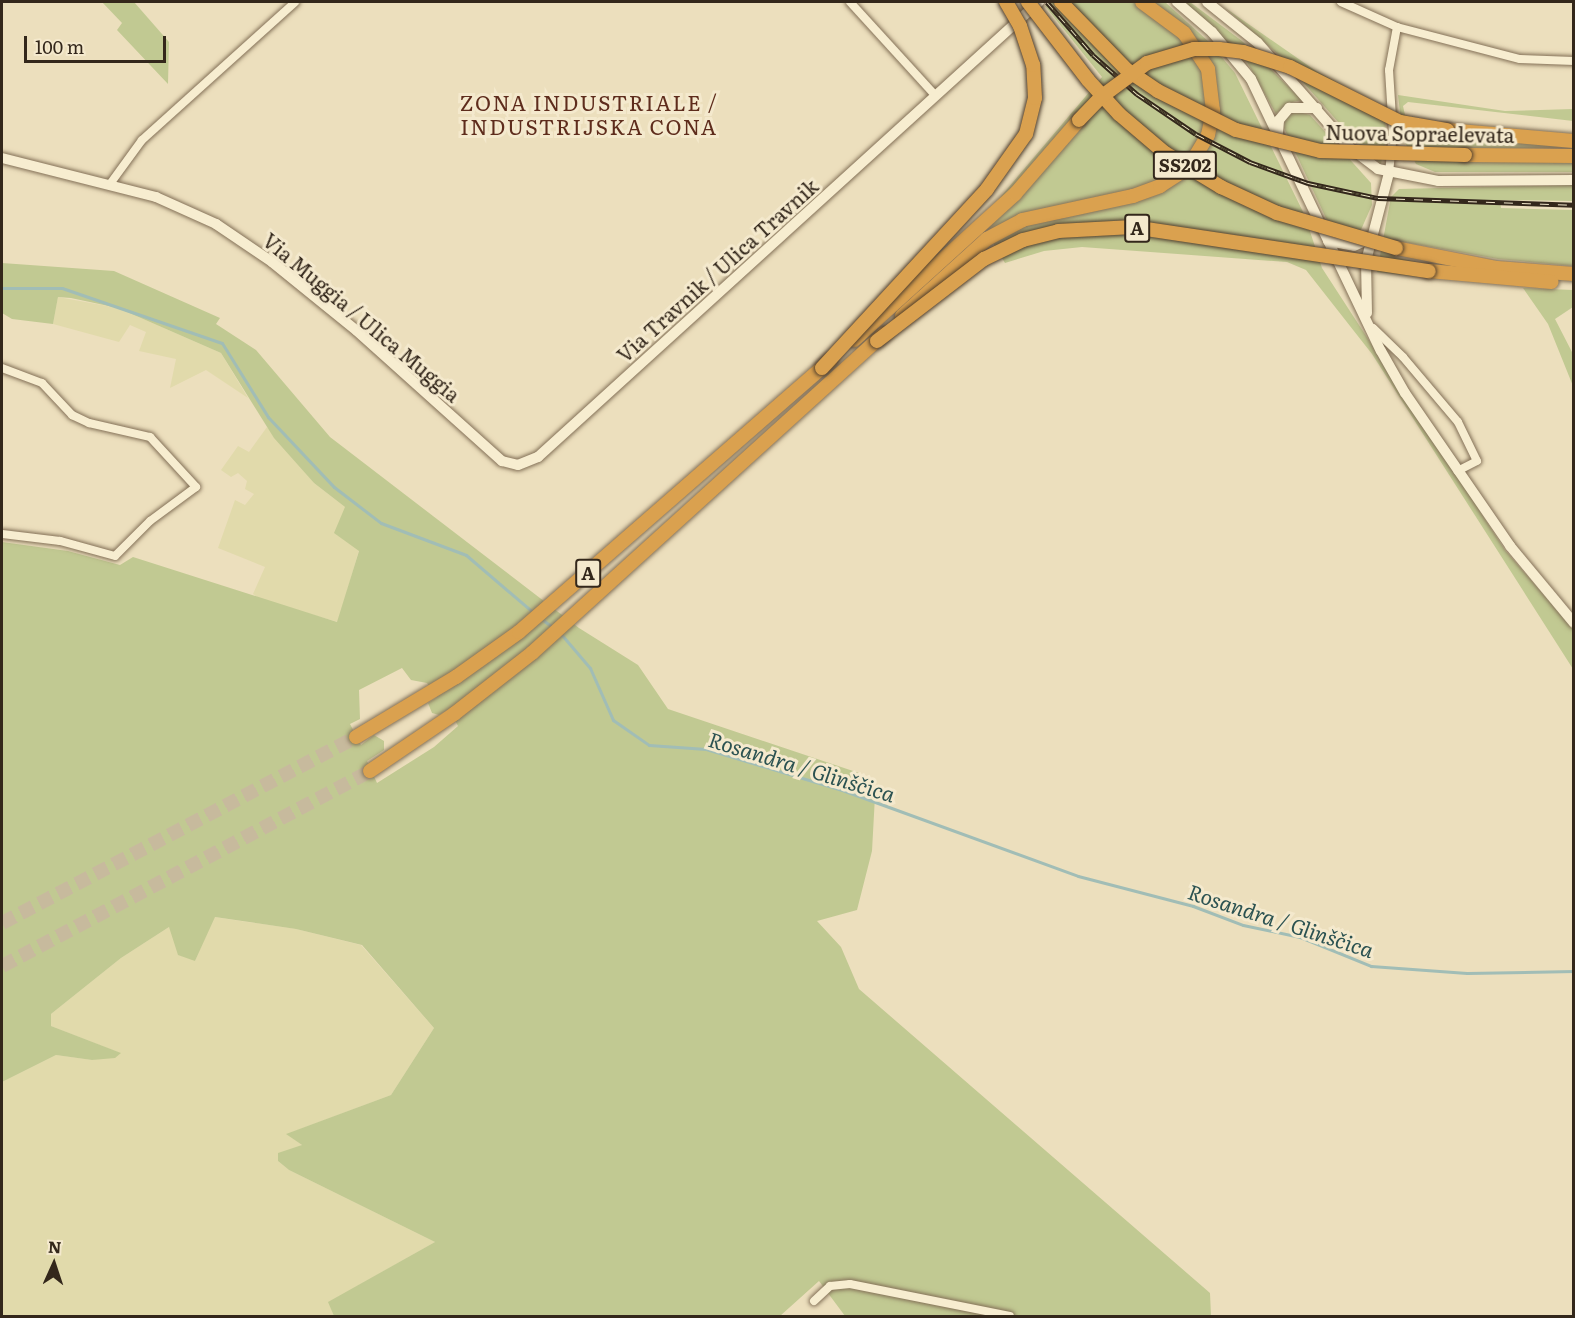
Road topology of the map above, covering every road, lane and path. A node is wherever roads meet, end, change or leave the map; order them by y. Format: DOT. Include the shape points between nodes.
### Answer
graph roads {
  1 [pos="295,2"];
  2 [pos="850,2"];
  3 [pos="1006,2"];
  4 [pos="1028,2"];
  5 [pos="1039,2"];
  6 [pos="1061,2"];
  7 [pos="1142,2"];
  8 [pos="1177,2"];
  9 [pos="1207,2"];
  10 [pos="1341,2"];
  11 [pos="1397,27"];
  12 [pos="1574,61"];
  13 [pos="935,95"];
  14 [pos="1317,108"];
  15 [pos="1278,133"];
  16 [pos="1574,141"];
  17 [pos="1574,156"];
  18 [pos="2,158"];
  19 [pos="1389,173"];
  20 [pos="1574,180"];
  21 [pos="110,184"];
  22 [pos="1371,238"];
  23 [pos="1329,241"];
  24 [pos="1574,274"];
  25 [pos="1574,283"];
  26 [pos="1370,325"];
  27 [pos="877,341"];
  28 [pos="2,368"];
  29 [pos="822,368"];
  30 [pos="519,465"];
  31 [pos="1457,471"];
  32 [pos="2,534"];
  33 [pos="1574,622"];
  34 [pos="356,737"];
  35 [pos="370,771"];
  36 [pos="814,1301"];
  37 [pos="1011,1317"];
  1 -- 21 [label="street" via="142,140"];
  2 -- 13 [label="street"];
  3 -- 29 [label="highway, A, bridge" via="1020,26 1033,65 1035,98 1026,134 987,189"];
  4 -- 24 [label="highway, SS202, bridge" via="1119,114 1165,153 1221,187 1277,213 1396,248 1497,268"];
  5 -- 13 [label="main road, Via Travnik / Ulica Travnik"];
  6 -- 17 [label="highway, Nuova Sopraelevata / SS202, bridge" via="1127,70 1168,97 1236,130 1320,151"];
  7 -- 27 [label="highway, A, bridge" via="1196,46 1208,69 1214,111 1208,135 1180,173 1133,196 1022,220 987,239"];
  8 -- 15 [label="main road" via="1237,60"];
  9 -- 14 [label="main road" via="1258,43"];
  10 -- 11 [label="street"];
  11 -- 12 [label="street" via="1520,59"];
  11 -- 19 [label="street" via="1389,70 1394,133"];
  13 -- 30 [label="main road, Via Travnik / Ulica Travnik" via="538,457"];
  14 -- 15 [label="main road" via="1289,108 1279,120"];
  14 -- 19 [label="main road" via="1358,156"];
  15 -- 23 [label="main road"];
  16 -- 29 [label="highway, A, bridge" via="1400,122 1290,67 1243,52 1194,50 1146,63 1101,96 1015,194"];
  18 -- 21 [label="main road, Via Muggia / Ulica Muggia"];
  19 -- 20 [label="main road" via="1438,181"];
  19 -- 22 [label="main road"];
  21 -- 30 [label="main road, Via Muggia / Ulica Muggia" via="156,197 216,224 272,262 357,331 502,461"];
  22 -- 23 [label="main road" via="1354,246"];
  22 -- 26 [label="main road" via="1364,285"];
  23 -- 26 [label="main road"];
  25 -- 27 [label="highway, A, bridge" via="1429,271 1133,227 1058,231 1023,240 984,259"];
  26 -- 31 [label="main road" via="1405,393"];
  26 -- 31 [label="street" via="1458,422 1477,461"];
  27 -- 35 [label="highway, A" via="532,653 454,714"];
  28 -- 32 [label="street" via="42,383 72,415 150,438 196,487 150,521 115,556 60,541"];
  29 -- 34 [label="highway, A" via="528,625 432,692"];
  31 -- 33 [label="main road" via="1510,546"];
  36 -- 37 [label="street" via="830,1286 850,1284"];
}
